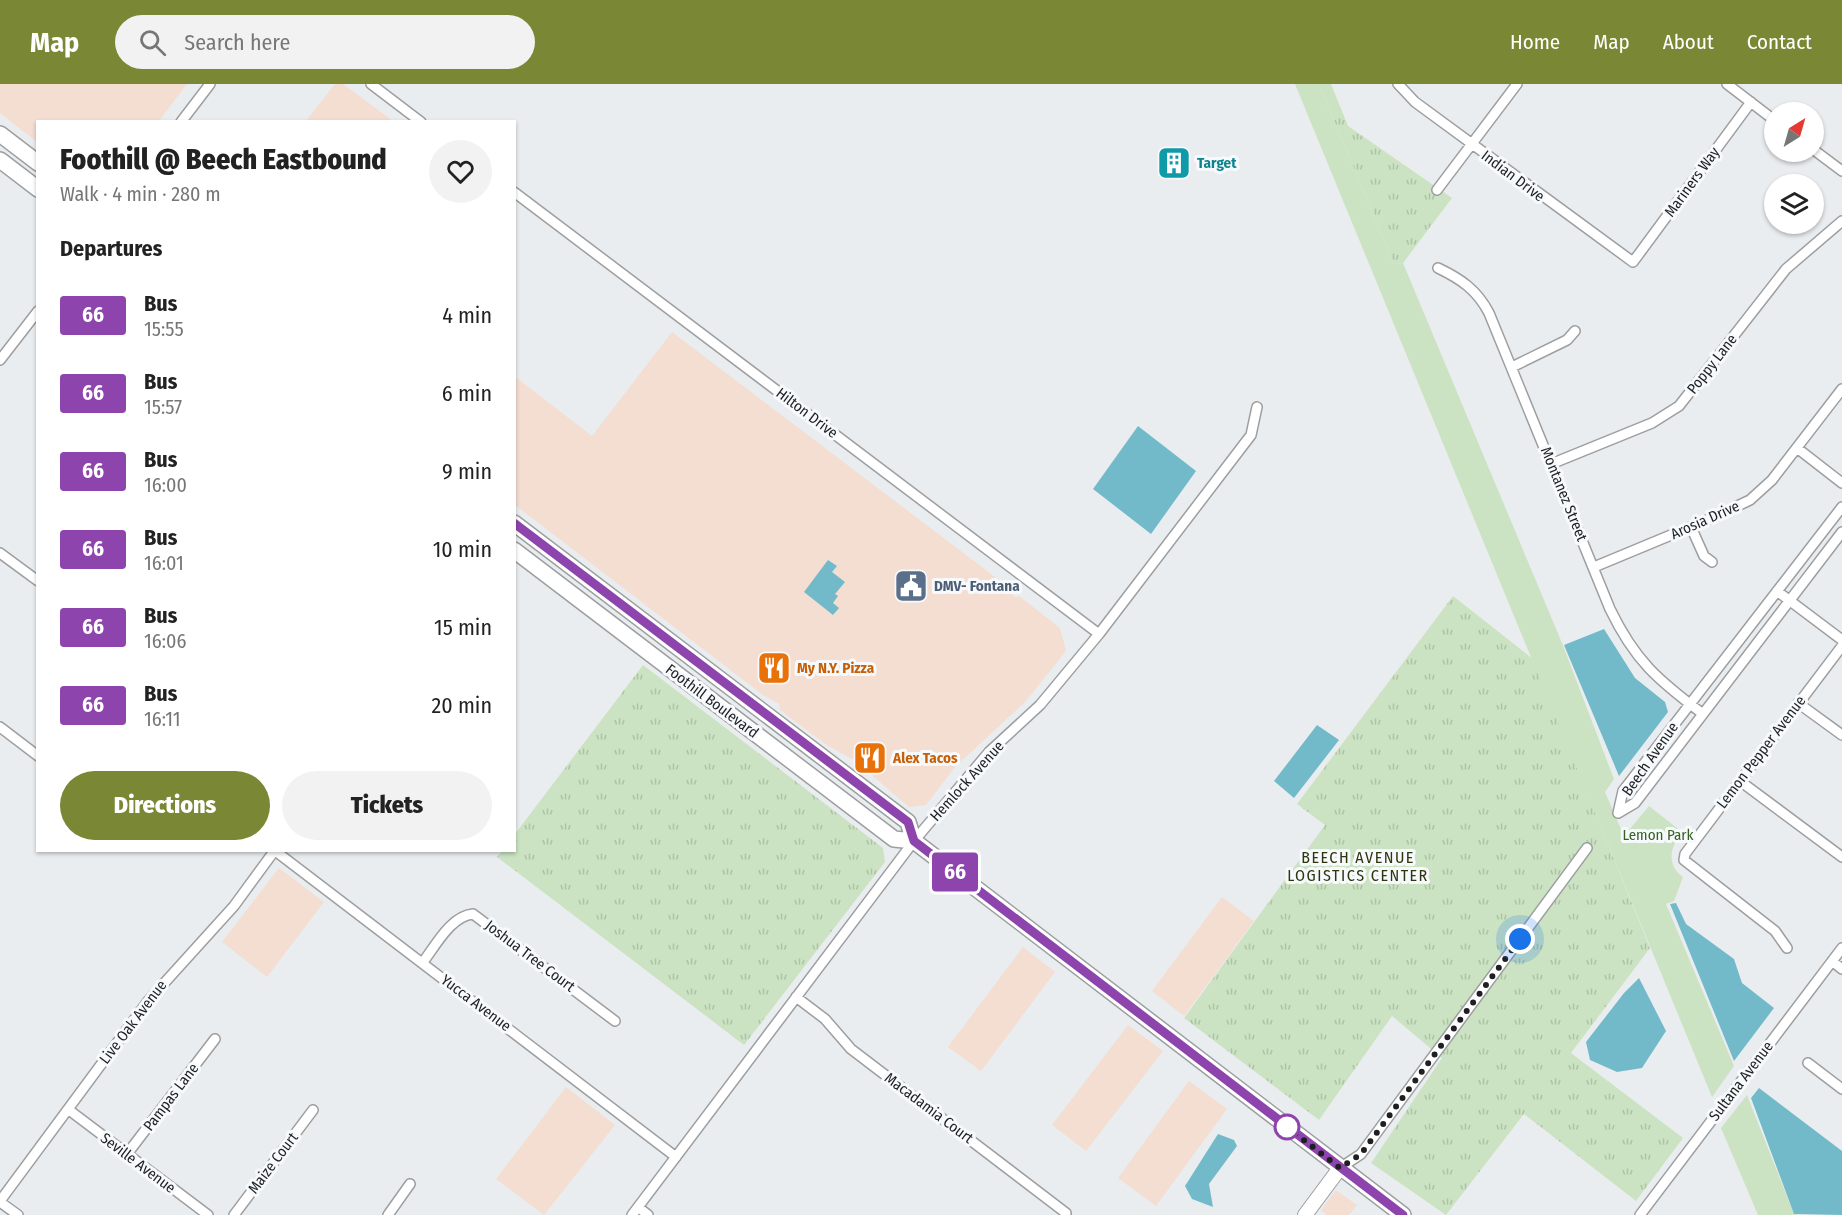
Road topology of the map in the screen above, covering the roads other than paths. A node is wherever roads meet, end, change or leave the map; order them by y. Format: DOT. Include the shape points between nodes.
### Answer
graph roads {
  1 [pos="210,84"];
  2 [pos="371,84"];
  3 [pos="1412,84"];
  4 [pos="1517,84"];
  5 [pos="1727,84"];
  6 [pos="1401,88"];
  7 [pos="1751,102"];
  8 [pos="1764,112"];
  9 [pos="183,120"];
  10 [pos="418,120"];
  11 [pos="0,134"];
  12 [pos="1471,144"];
  13 [pos="1824,158"];
  14 [pos="0,160"];
  15 [pos="36,161"];
  16 [pos="1842,171"];
  17 [pos="36,187"];
  18 [pos="1437,190"];
  19 [pos="516,194"];
  20 [pos="1842,221"];
  21 [pos="1632,262"];
  22 [pos="1438,268"];
  23 [pos="36,314"];
  24 [pos="1575,332"];
  25 [pos="0,360"];
  26 [pos="1512,367"];
  27 [pos="1842,389"];
  28 [pos="1257,407"];
  29 [pos="1797,448"];
  30 [pos="1551,464"];
  31 [pos="1842,483"];
  32 [pos="1842,507"];
  33 [pos="516,526"];
  34 [pos="1691,527"];
  35 [pos="1842,532"];
  36 [pos="516,552"];
  37 [pos="0,553"];
  38 [pos="1712,562"];
  39 [pos="1594,567"];
  40 [pos="36,580"];
  41 [pos="1777,591"];
  42 [pos="1790,600"];
  43 [pos="1099,634"];
  44 [pos="1842,640"];
  45 [pos="1842,646"];
  46 [pos="1798,703"];
  47 [pos="1690,704"];
  48 [pos="1703,714"];
  49 [pos="0,727"];
  50 [pos="1842,735"];
  51 [pos="36,754"];
  52 [pos="1740,781"];
  53 [pos="914,841"];
  54 [pos="1587,848"];
  55 [pos="274,852"];
  56 [pos="276,852"];
  57 [pos="1842,856"];
  58 [pos="1787,948"];
  59 [pos="1842,948"];
  60 [pos="1832,961"];
  61 [pos="423,962"];
  62 [pos="1842,969"];
  63 [pos="796,997"];
  64 [pos="615,1021"];
  65 [pos="214,1039"];
  66 [pos="1808,1063"];
  67 [pos="1842,1089"];
  68 [pos="69,1110"];
  69 [pos="313,1110"];
  70 [pos="127,1154"];
  71 [pos="676,1157"];
  72 [pos="1340,1168"];
  73 [pos="410,1184"];
  74 [pos="0,1201"];
  75 [pos="635,1211"];
  76 [pos="1066,1213"];
  77 [pos="18,1215"];
  78 [pos="208,1215"];
  79 [pos="234,1215"];
  80 [pos="388,1215"];
  81 [pos="648,1215"];
  82 [pos="1305,1215"];
  83 [pos="1403,1215"];
  84 [pos="1640,1215"];
  1 -- 9 [label="street"];
  2 -- 10 [label="street"];
  3 -- 6 [label="street"];
  4 -- 12 [label="street"];
  5 -- 7 [label="street"];
  6 -- 12 [label="street, Indian Drive"];
  7 -- 8 [label="street"];
  7 -- 21 [label="street, Mariners Way"];
  11 -- 15 [label="main road"];
  12 -- 18 [label="street"];
  12 -- 21 [label="street, Indian Drive"];
  13 -- 16 [label="street"];
  14 -- 17 [label="main road"];
  19 -- 43 [label="street, Hilton Drive"];
  20 -- 30 [label="street, Poppy Lane" via="1786,269 1679,406 1652,423"];
  22 -- 26 [label="street, Montanez Street" via="1463,280 1477,293"];
  23 -- 25 [label="street"];
  24 -- 26 [label="street" via="1567,340"];
  26 -- 30 [label="street, Montanez Street"];
  27 -- 29 [label="street, Arosia Drive"];
  28 -- 43 [label="street, Hemlock Avenue" via="1251,435"];
  29 -- 31 [label="street"];
  29 -- 34 [label="street, Arosia Drive" via="1750,500"];
  30 -- 39 [label="street, Montanez Street"];
  32 -- 41 [label="street, Beech Avenue"];
  33 -- 53 [label="main road, Foothill Boulevard" via="908,822"];
  34 -- 38 [label="street" via="1704,556"];
  34 -- 39 [label="street, Arosia Drive"];
  35 -- 42 [label="street, Beech Avenue"];
  36 -- 53 [label="main road, Foothill Boulevard" via="894,839"];
  37 -- 40 [label="street"];
  39 -- 47 [label="street, Montanez Street" via="1619,627 1637,657"];
  41 -- 42 [label="street"];
  41 -- 47 [label="street, Beech Avenue"];
  42 -- 44 [label="street"];
  42 -- 48 [label="street, Beech Avenue"];
  43 -- 53 [label="street, Hemlock Avenue" via="1040,705 989,752"];
  45 -- 46 [label="street, Lemon Pepper Avenue"];
  46 -- 50 [label="street"];
  46 -- 52 [label="street, Lemon Pepper Avenue"];
  47 -- 48 [label="street, Montanez Street"];
  47 -- 48 [label="street, Beech Avenue" via="1623,791 1618,813 1635,803"];
  49 -- 51 [label="street"];
  52 -- 57 [label="street"];
  52 -- 58 [label="street, Lemon Pepper Avenue" via="1684,860 1775,931"];
  53 -- 63 [label="street, Hemlock Avenue"];
  53 -- 72 [label="main road, Foothill Boulevard"];
  54 -- 72 [label="street" via="1361,1154"];
  55 -- 68 [label="street, Live Oak Avenue" via="234,906 148,1001"];
  56 -- 61 [label="street, Yucca Avenue"];
  59 -- 60 [label="street, Sultana Avenue"];
  60 -- 62 [label="street"];
  60 -- 84 [label="street, Sultana Avenue"];
  61 -- 64 [label="street, Joshua Tree Court" via="453,923 463,915 473,914"];
  61 -- 71 [label="street, Yucca Avenue"];
  63 -- 71 [label="street, Hemlock Avenue"];
  63 -- 76 [label="street, Macadamia Court" via="852,1049"];
  65 -- 70 [label="street, Pampas Lane"];
  66 -- 67 [label="street"];
  68 -- 70 [label="street, Seville Avenue"];
  68 -- 74 [label="street, Live Oak Avenue"];
  69 -- 79 [label="street, Maize Court"];
  70 -- 78 [label="street, Seville Avenue"];
  71 -- 75 [label="street, Hemlock Avenue"];
  72 -- 82 [label="main road"];
  72 -- 83 [label="main road, Foothill Boulevard"];
  73 -- 80 [label="street"];
  74 -- 77 [label="street"];
  75 -- 81 [label="street"];
}
